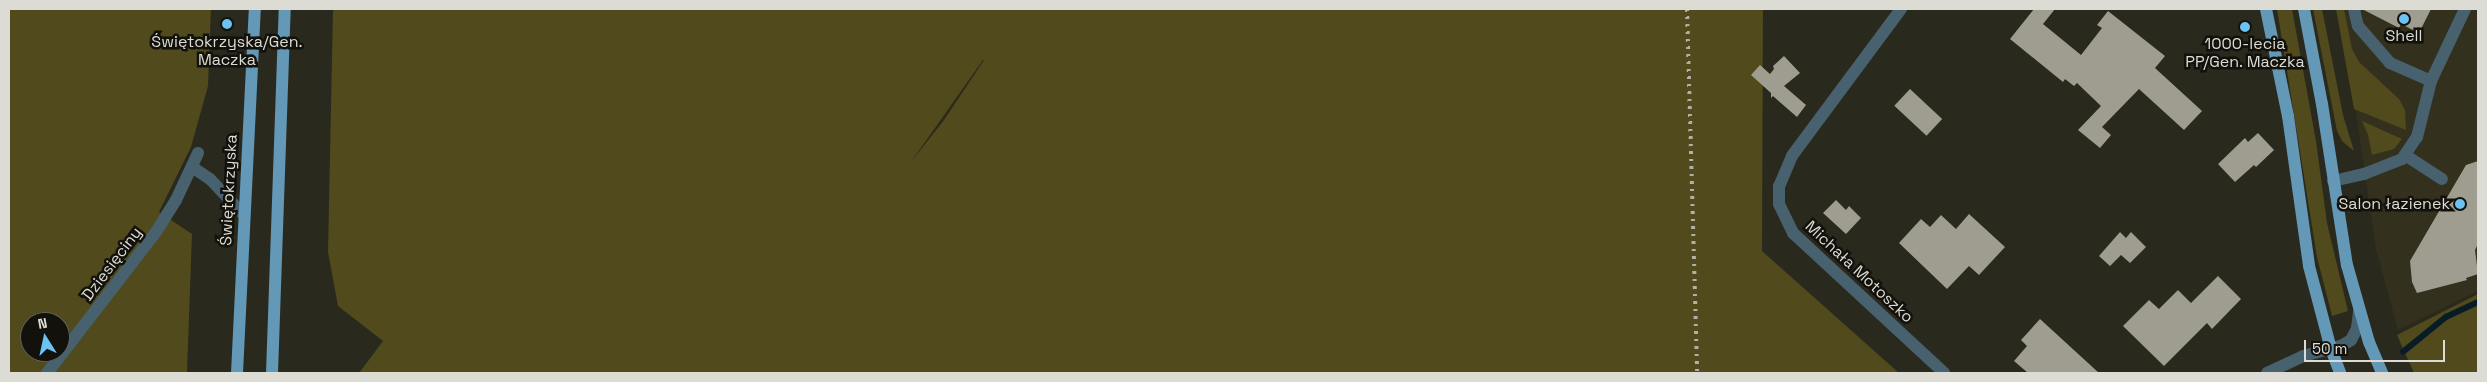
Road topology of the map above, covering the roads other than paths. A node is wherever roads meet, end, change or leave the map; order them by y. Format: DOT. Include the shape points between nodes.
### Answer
graph roads {
  1 [pos="254,9"];
  2 [pos="285,9"];
  3 [pos="1901,9"];
  4 [pos="2266,9"];
  5 [pos="2304,9"];
  6 [pos="2354,9"];
  7 [pos="2465,9"];
  8 [pos="2431,81"];
  9 [pos="198,153"];
  10 [pos="2405,155"];
  11 [pos="192,167"];
  12 [pos="2442,179"];
  13 [pos="2333,181"];
  14 [pos="244,215"];
  15 [pos="2360,311"];
  16 [pos="2331,349"];
  17 [pos="47,373"];
  18 [pos="237,373"];
  19 [pos="272,373"];
  20 [pos="1944,373"];
  21 [pos="2267,373"];
  22 [pos="2340,373"];
  23 [pos="2382,373"];
  1 -- 14 [label="main road, Świętokrzyska"];
  2 -- 19 [label="main road"];
  3 -- 20 [label="street, Michała Motoszko" via="1792,156 1779,186 1779,204 1793,233"];
  4 -- 16 [label="main road" via="2288,116 2309,266"];
  5 -- 13 [label="main road"];
  6 -- 8 [label="street" via="2358,26 2390,63"];
  7 -- 8 [label="street"];
  8 -- 10 [label="street" via="2417,137"];
  9 -- 11 [label="street, Dziesięciny"];
  10 -- 12 [label="street"];
  10 -- 13 [label="street" via="2364,174"];
  11 -- 14 [label="street" via="210,179"];
  11 -- 17 [label="street, Dziesięciny" via="148,244"];
  13 -- 15 [label="main road" via="2347,265"];
  14 -- 18 [label="main road, Świętokrzyska"];
  15 -- 16 [label="street" via="2351,340"];
  15 -- 23 [label="main road"];
  16 -- 21 [label="street" via="2303,356"];
  16 -- 22 [label="main road"];
}
